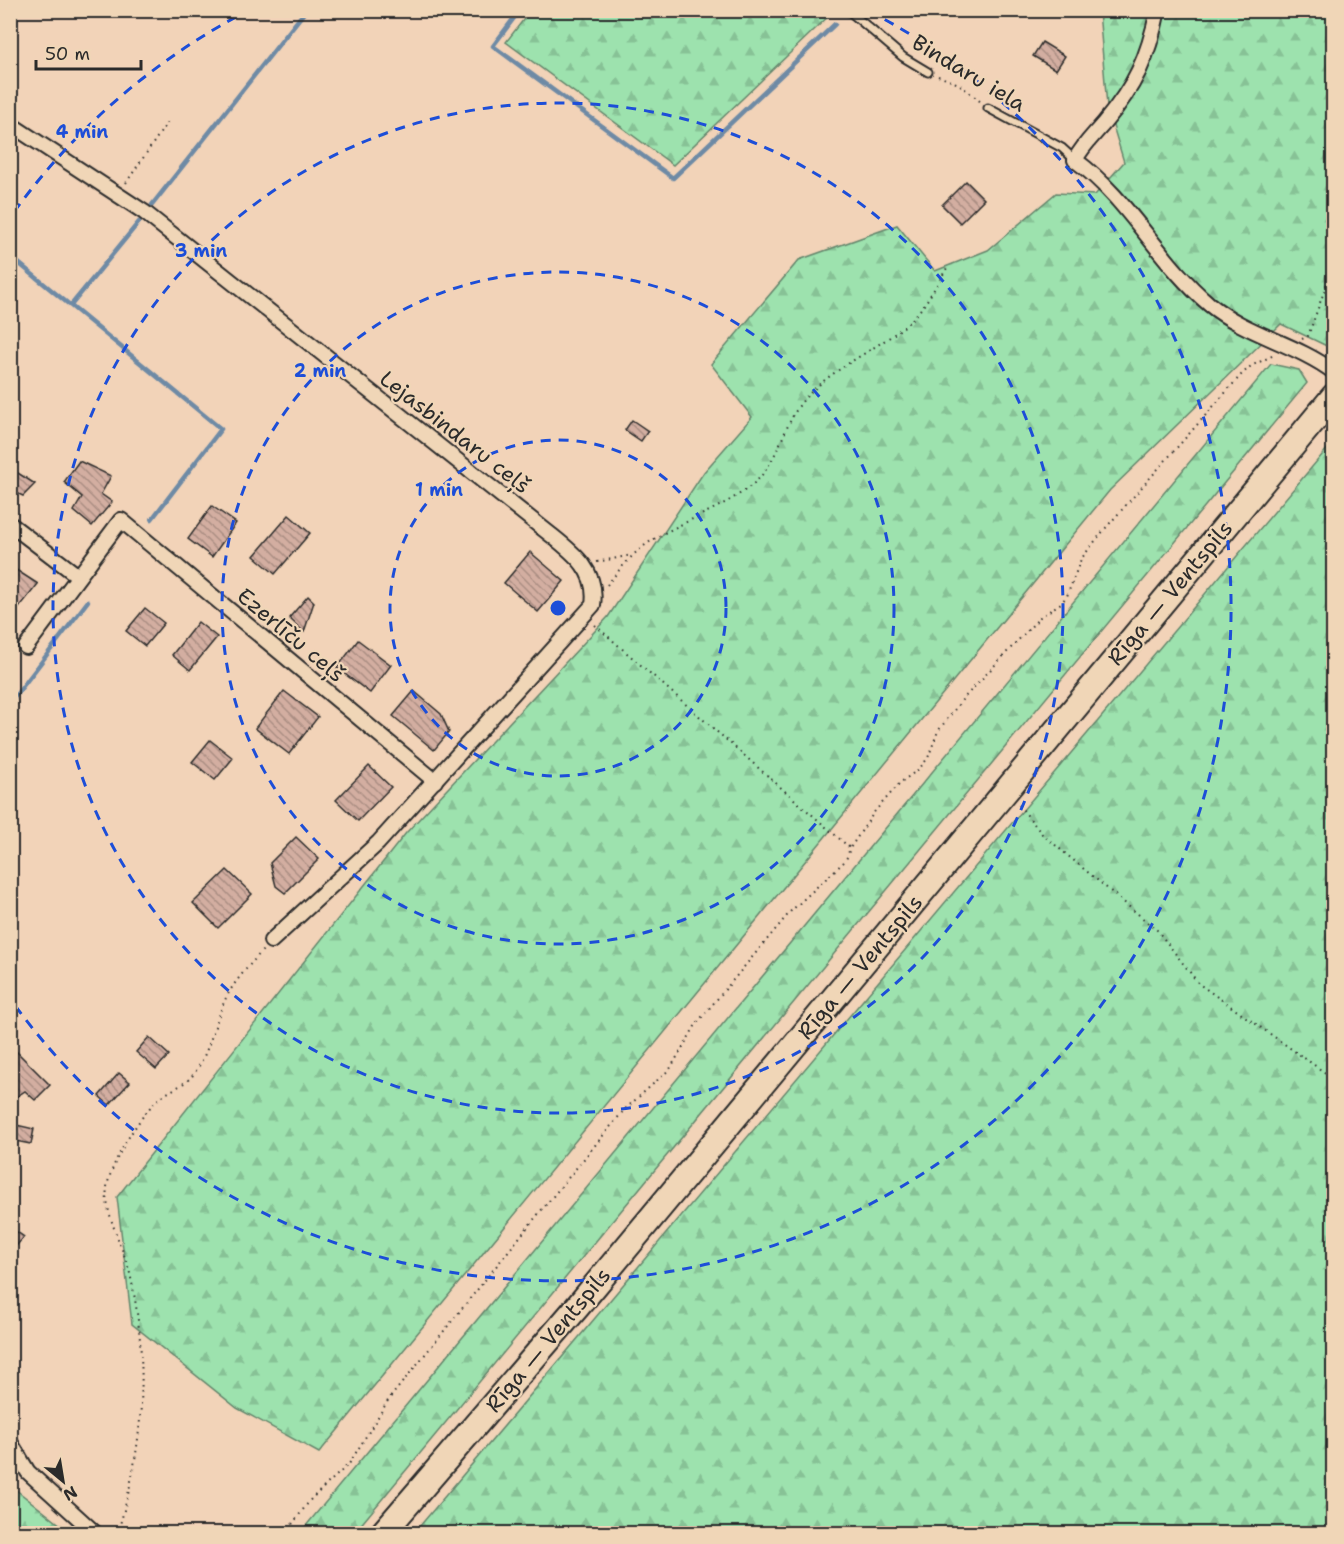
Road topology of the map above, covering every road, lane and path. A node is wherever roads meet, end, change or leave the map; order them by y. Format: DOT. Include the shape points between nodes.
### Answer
graph roads {
  1 [pos="848,10"];
  2 [pos="1158,10"];
  3 [pos="928,72"];
  4 [pos="988,108"];
  5 [pos="169,120"];
  6 [pos="10,124"];
  7 [pos="1075,160"];
  8 [pos="117,195"];
  9 [pos="947,268"];
  10 [pos="1334,273"];
  11 [pos="1292,347"];
  12 [pos="1334,372"];
  13 [pos="1334,396"];
  14 [pos="10,524"];
  15 [pos="634,555"];
  16 [pos="582,561"];
  17 [pos="78,576"];
  18 [pos="589,610"];
  19 [pos="26,647"];
  20 [pos="435,781"];
  21 [pos="1007,789"];
  22 [pos="850,848"];
  23 [pos="271,941"];
  24 [pos="1334,1079"];
  25 [pos="10,1442"];
  26 [pos="96,1533"];
  27 [pos="117,1533"];
  28 [pos="285,1533"];
  29 [pos="382,1533"];
  1 -- 3 [label="lane, Bindaru iela" via="903,57"];
  2 -- 7 [label="street" via="1150,47 1132,86 1083,144"];
  3 -- 4 [label="path, Bindaru iela" via="959,84"];
  4 -- 7 [label="lane, Bindaru iela" via="1062,148"];
  5 -- 8 [label="path"];
  6 -- 8 [label="street, Lejasbindaru ceļš"];
  7 -- 11 [label="street" via="1120,199 1176,269 1210,304 1267,339"];
  8 -- 16 [label="street, Lejasbindaru ceļš" via="153,219"];
  9 -- 15 [label="path" via="908,323 806,397 768,467 753,484 648,543"];
  10 -- 11 [label="path" via="1308,336"];
  11 -- 12 [label="street"];
  11 -- 22 [label="path" via="1242,374 1104,530 1081,560 1067,596 1040,617 962,700 938,731 928,758 875,811"];
  13 -- 21 [label="highway, Rīga — Ventspils"];
  14 -- 17 [label="street"];
  15 -- 16 [label="path" via="605,563"];
  15 -- 18 [label="path"];
  16 -- 18 [label="street, Lejasbindaru ceļš" via="595,588"];
  17 -- 19 [label="street"];
  17 -- 20 [label="street, Ezerlīču ceļš" via="121,520"];
  18 -- 20 [label="street"];
  18 -- 22 [label="path"];
  20 -- 23 [label="street" via="378,843"];
  21 -- 24 [label="path" via="1042,834 1157,930 1199,984"];
  21 -- 29 [label="highway, Rīga — Ventspils" via="578,1306"];
  22 -- 28 [label="path" via="846,860 790,911 696,1023 670,1069 626,1109 441,1331 389,1399 349,1464 311,1499"];
  23 -- 27 [label="path" via="239,976 191,1078 156,1101 113,1166 106,1189 129,1266 140,1346 137,1458"];
  25 -- 26 [label="street" via="28,1472"];
}
